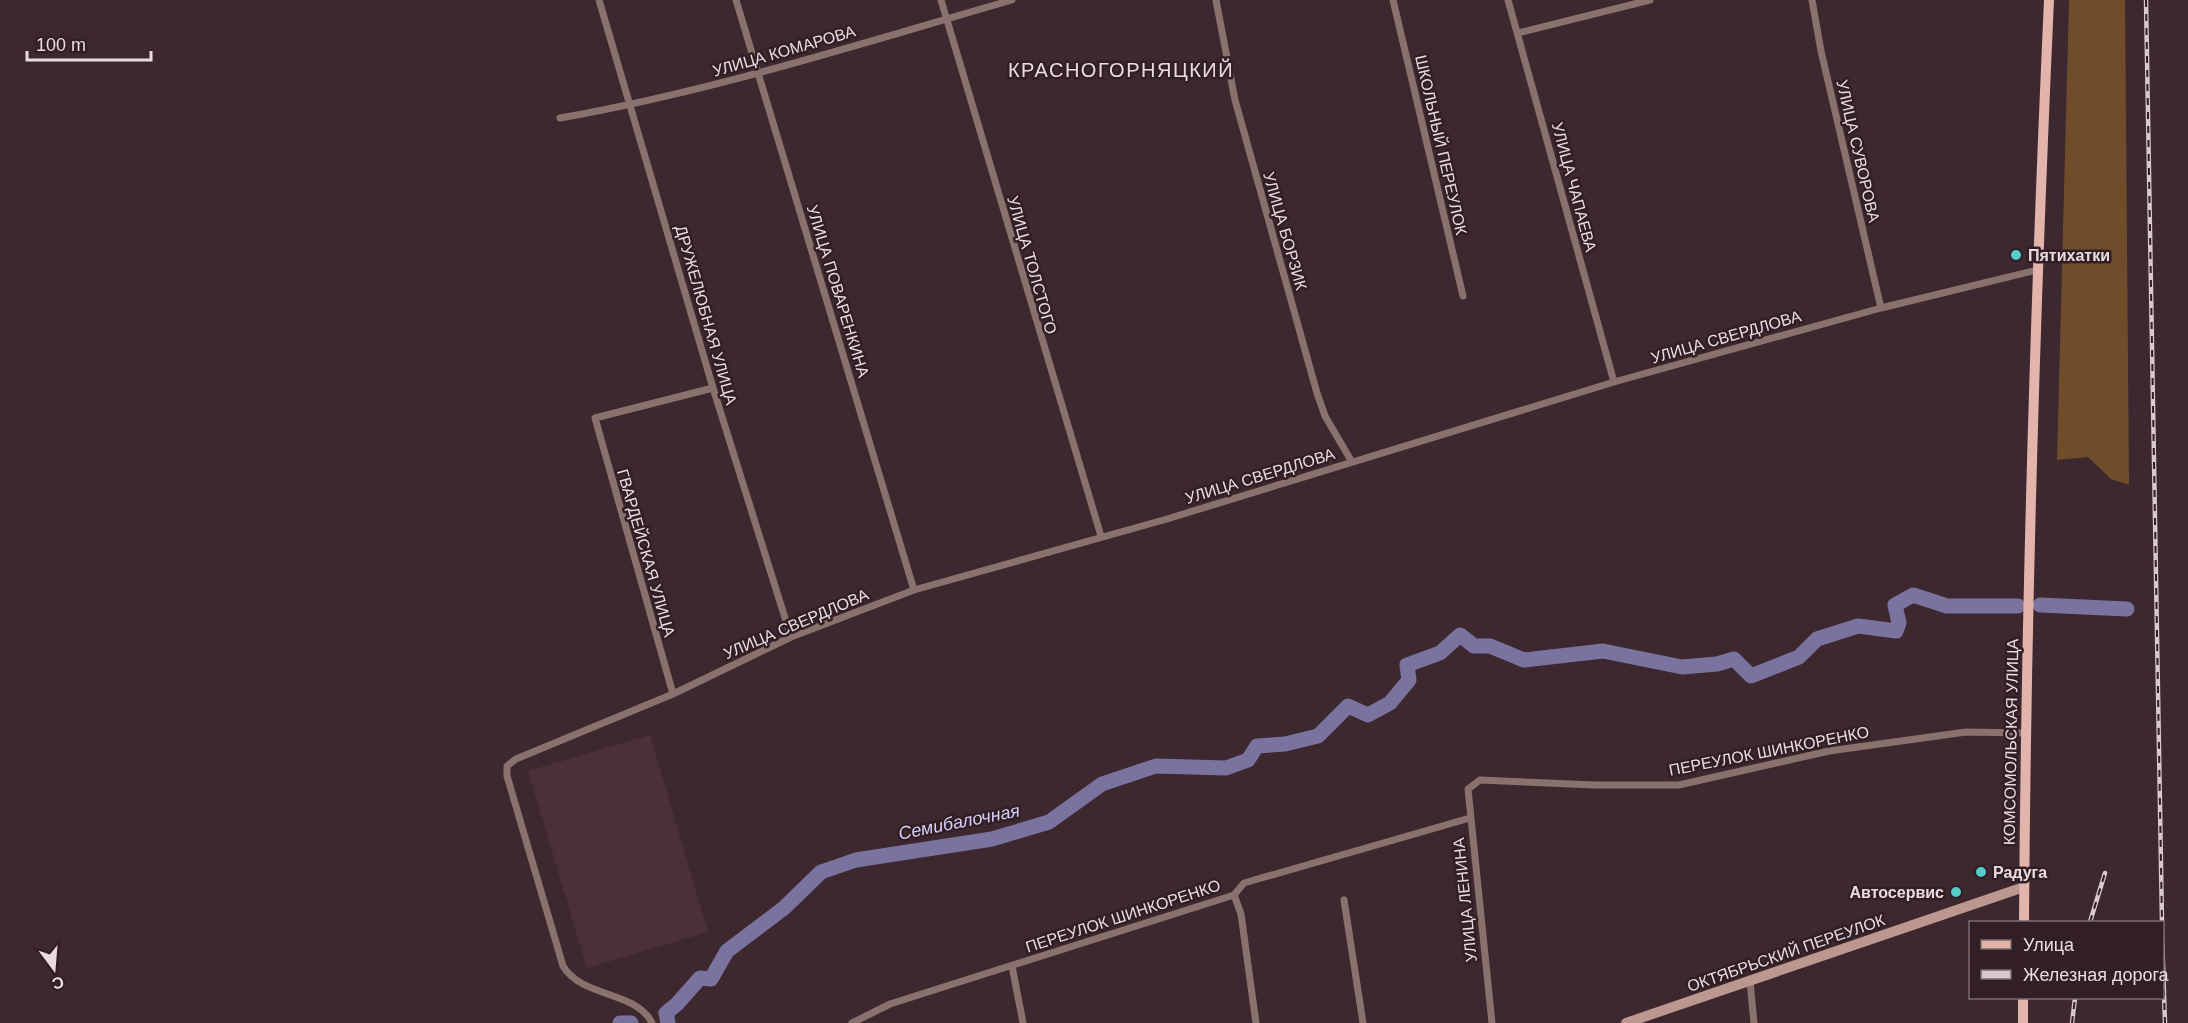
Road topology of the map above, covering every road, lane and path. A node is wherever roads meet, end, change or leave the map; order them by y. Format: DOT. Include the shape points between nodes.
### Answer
graph roads {
  1 [pos="598,0"];
  2 [pos="736,0"];
  3 [pos="941,0"];
  4 [pos="1012,0"];
  5 [pos="1216,0"];
  6 [pos="1393,0"];
  7 [pos="1508,0"];
  8 [pos="1650,0"];
  9 [pos="1812,0"];
  10 [pos="2049,0"];
  11 [pos="946,19"];
  12 [pos="1518,33"];
  13 [pos="758,72"];
  14 [pos="631,106"];
  15 [pos="560,118"];
  16 [pos="2037,270"];
  17 [pos="1463,296"];
  18 [pos="1881,308"];
  19 [pos="1614,382"];
  20 [pos="713,388"];
  21 [pos="1352,462"];
  22 [pos="1101,536"];
  23 [pos="914,590"];
  24 [pos="792,637"];
  25 [pos="673,694"];
  26 [pos="2025,733"];
  27 [pos="1480,780"];
  28 [pos="1470,818"];
  29 [pos="2024,887"];
  30 [pos="1234,895"];
  31 [pos="1344,900"];
  32 [pos="2024,921"];
  33 [pos="1012,966"];
  34 [pos="1750,981"];
  35 [pos="2023,999"];
  36 [pos="652,1023"];
  37 [pos="852,1023"];
  38 [pos="1023,1023"];
  39 [pos="1256,1023"];
  40 [pos="1363,1023"];
  41 [pos="1491,1023"];
  42 [pos="1626,1023"];
  43 [pos="1754,1023"];
  44 [pos="2023,1023"];
  1 -- 14 [label="street, ДРУЖЕЛЮБНАЯ УЛИЦА"];
  2 -- 13 [label="street, УЛИЦА ПОВАРЕНКИНА"];
  3 -- 11 [label="street, УЛИЦА ТОЛСТОГО"];
  4 -- 11 [label="street, УЛИЦА КОМАРОВА"];
  5 -- 21 [label="street, УЛИЦА БОРЗИК" via="1234,100 1317,393 1325,416"];
  6 -- 17 [label="street, ШКОЛЬНЫЙ ПЕРЕУЛОК"];
  7 -- 12 [label="street, УЛИЦА ЧАПАЕВА"];
  8 -- 12 [label="street"];
  9 -- 18 [label="street, УЛИЦА СУВОРОВА"];
  10 -- 16 [label="main road, КОМСОМОЛЬСКАЯ УЛИЦА"];
  11 -- 13 [label="street, УЛИЦА КОМАРОВА"];
  11 -- 22 [label="street, УЛИЦА ТОЛСТОГО"];
  12 -- 19 [label="street, УЛИЦА ЧАПАЕВА"];
  13 -- 14 [label="street, УЛИЦА КОМАРОВА"];
  13 -- 23 [label="street, УЛИЦА ПОВАРЕНКИНА"];
  14 -- 15 [label="street, УЛИЦА КОМАРОВА"];
  14 -- 20 [label="street, ДРУЖЕЛЮБНАЯ УЛИЦА"];
  16 -- 18 [label="street, УЛИЦА СВЕРДЛОВА"];
  16 -- 26 [label="main road, КОМСОМОЛЬСКАЯ УЛИЦА"];
  18 -- 19 [label="street, УЛИЦА СВЕРДЛОВА"];
  19 -- 21 [label="street, УЛИЦА СВЕРДЛОВА"];
  20 -- 24 [label="street, ДРУЖЕЛЮБНАЯ УЛИЦА"];
  20 -- 25 [label="street, ГВАРДЕЙСКАЯ УЛИЦА" via="595,418"];
  21 -- 22 [label="street, УЛИЦА СВЕРДЛОВА"];
  22 -- 23 [label="street, УЛИЦА СВЕРДЛОВА"];
  23 -- 24 [label="street, УЛИЦА СВЕРДЛОВА"];
  24 -- 25 [label="street, УЛИЦА СВЕРДЛОВА"];
  25 -- 36 [label="street, УЛИЦА СВЕРДЛОВА" via="510,762 506,771 563,966 577,982 633,1006"];
  26 -- 27 [label="street, ПЕРЕУЛОК ШИНКОРЕНКО" via="1966,732 1828,751 1679,785"];
  26 -- 29 [label="main road, КОМСОМОЛЬСКАЯ УЛИЦА"];
  27 -- 28 [label="street, УЛИЦА ЛЕНИНА" via="1468,789"];
  28 -- 30 [label="street, ПЕРЕУЛОК ШИНКОРЕНКО" via="1244,883"];
  28 -- 41 [label="street, УЛИЦА ЛЕНИНА"];
  29 -- 32 [label="main road, КОМСОМОЛЬСКАЯ УЛИЦА"];
  29 -- 34 [label="street, ОКТЯБРЬСКИЙ ПЕРЕУЛОК"];
  30 -- 33 [label="street, ПЕРЕУЛОК ШИНКОРЕНКО"];
  30 -- 39 [label="street" via="1241,914"];
  31 -- 40 [label="street"];
  33 -- 37 [label="street, ПЕРЕУЛОК ШИНКОРЕНКО" via="890,1004"];
  33 -- 38 [label="street"];
  34 -- 42 [label="street, ОКТЯБРЬСКИЙ ПЕРЕУЛОК"];
  34 -- 43 [label="street"];
  35 -- 44 [label="main road"];
}
